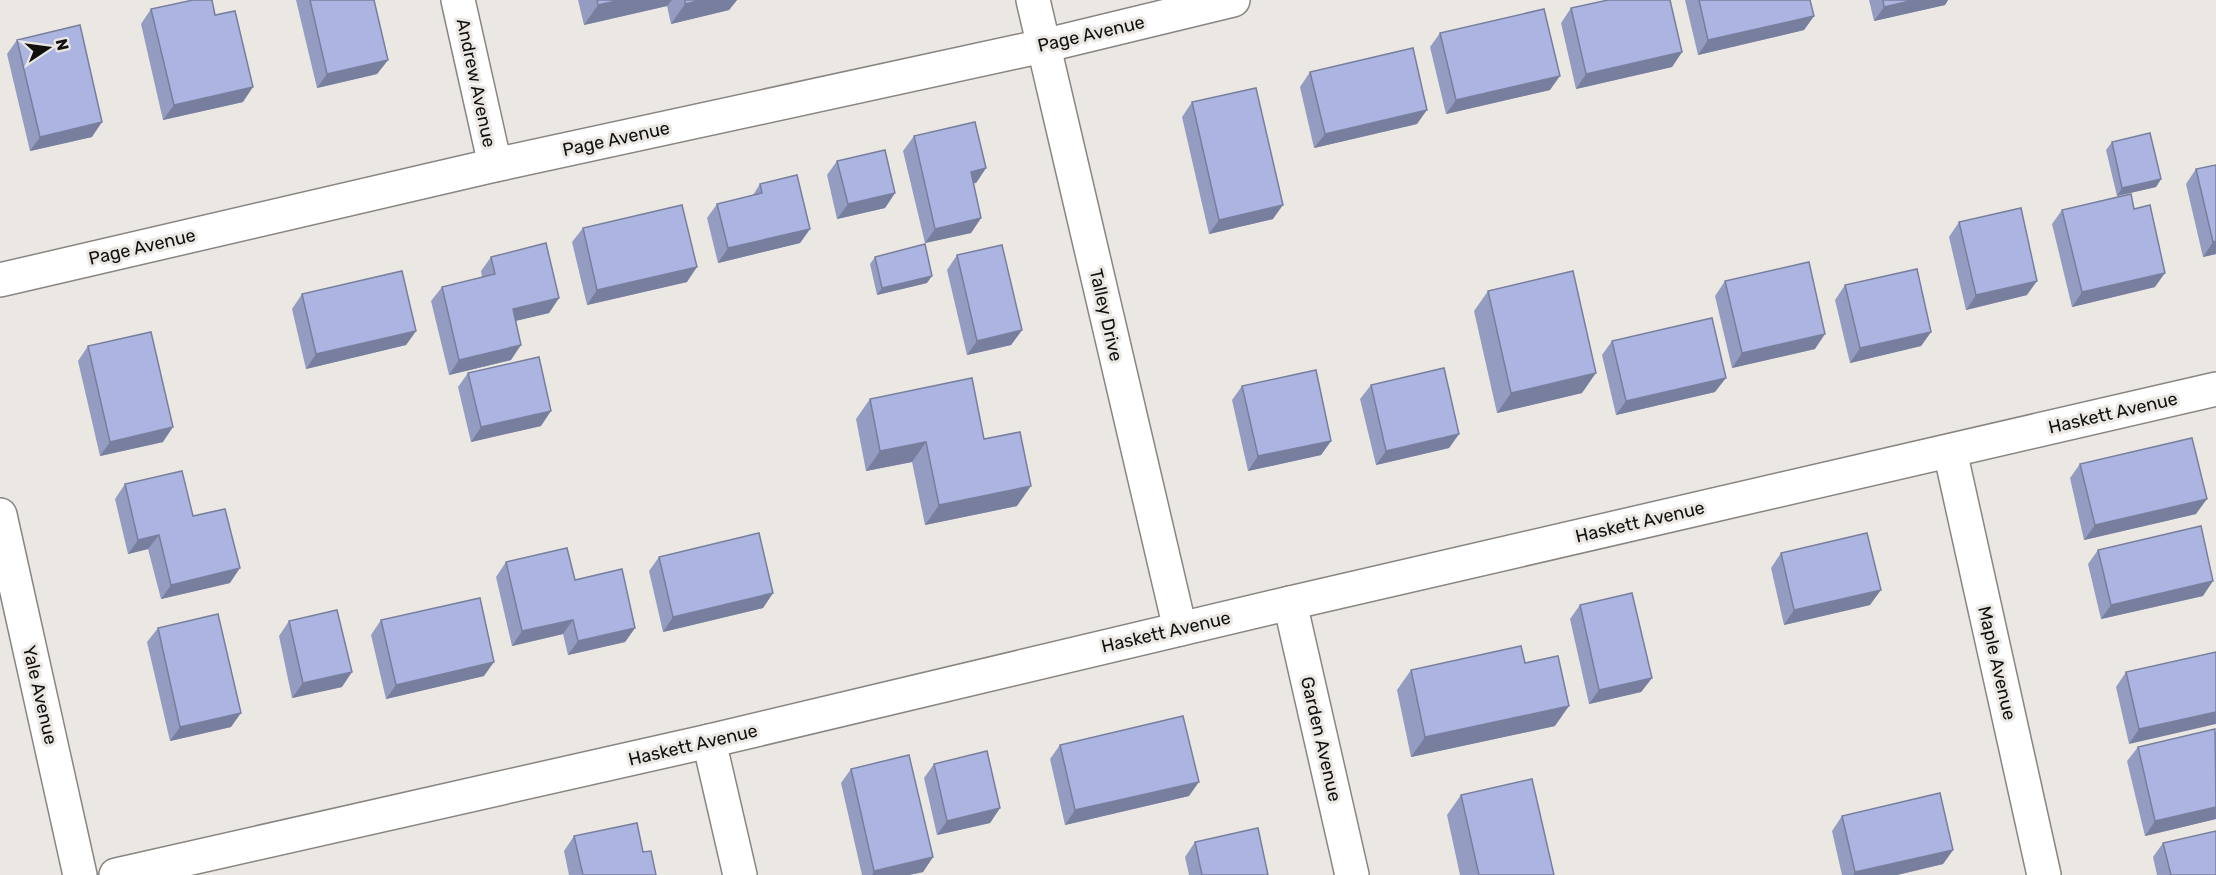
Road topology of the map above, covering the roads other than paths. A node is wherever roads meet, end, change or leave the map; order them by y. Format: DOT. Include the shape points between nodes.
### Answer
graph roads {
  1 [pos="458,0"];
  2 [pos="1033,0"];
  3 [pos="1233,0"];
  4 [pos="1043,46"];
  5 [pos="495,165"];
  6 [pos="0,280"];
  7 [pos="2216,389"];
  8 [pos="1950,451"];
  9 [pos="0,515"];
  10 [pos="1290,603"];
  11 [pos="1180,629"];
  12 [pos="710,741"];
  13 [pos="150,871"];
  14 [pos="80,875"];
  15 [pos="116,875"];
  16 [pos="740,875"];
  17 [pos="1352,875"];
  18 [pos="2044,875"];
  1 -- 5 [label="street, Andrew Avenue"];
  2 -- 4 [label="street, Talley Drive"];
  3 -- 4 [label="street, Page Avenue"];
  4 -- 5 [label="street, Page Avenue"];
  4 -- 11 [label="street, Talley Drive"];
  5 -- 6 [label="street, Page Avenue"];
  7 -- 8 [label="street, Haskett Avenue"];
  8 -- 10 [label="street, Haskett Avenue"];
  8 -- 18 [label="street, Maple Avenue"];
  9 -- 14 [label="street, Yale Avenue"];
  10 -- 11 [label="street, Haskett Avenue"];
  10 -- 17 [label="street, Garden Avenue"];
  11 -- 12 [label="street, Haskett Avenue"];
  12 -- 13 [label="street, Haskett Avenue"];
  12 -- 16 [label="street"];
  13 -- 15 [label="street, Haskett Avenue"];
}
